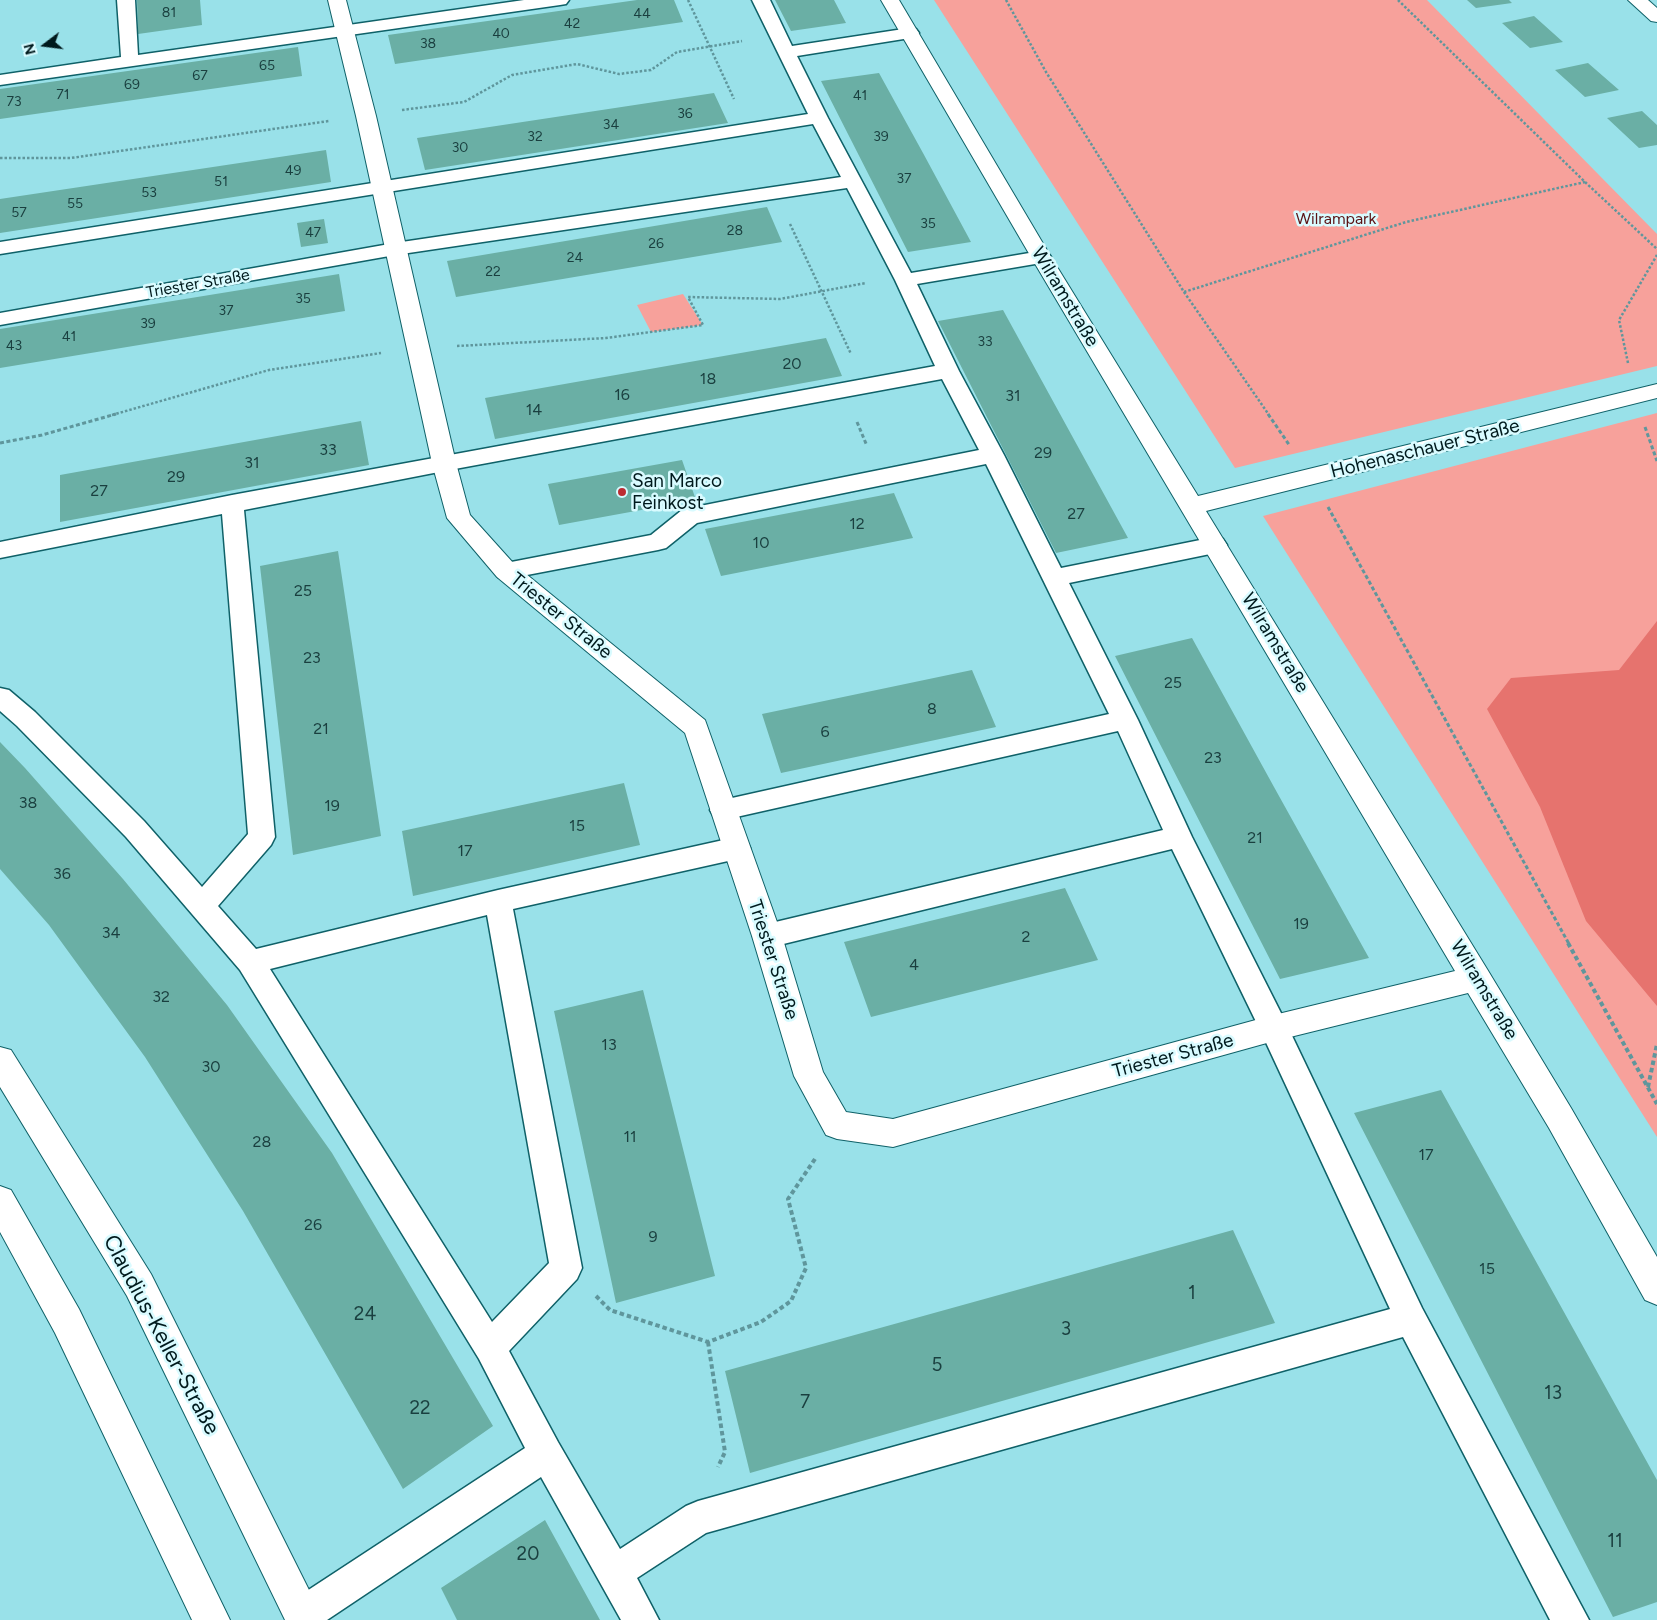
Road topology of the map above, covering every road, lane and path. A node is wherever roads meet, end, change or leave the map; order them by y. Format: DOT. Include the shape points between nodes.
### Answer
graph roads {
  1 [pos="126,0"];
  2 [pos="337,0"];
  3 [pos="560,0"];
  4 [pos="688,0"];
  5 [pos="761,0"];
  6 [pos="890,0"];
  7 [pos="1006,0"];
  8 [pos="1398,0"];
  9 [pos="1637,0"];
  10 [pos="1657,17"];
  11 [pos="344,31"];
  12 [pos="910,33"];
  13 [pos="783,44"];
  14 [pos="709,47"];
  15 [pos="130,61"];
  16 [pos="0,80"];
  17 [pos="409,109"];
  18 [pos="366,116"];
  19 [pos="819,118"];
  20 [pos="739,130"];
  21 [pos="0,158"];
  22 [pos="854,181"];
  23 [pos="1585,182"];
  24 [pos="381,187"];
  25 [pos="776,194"];
  26 [pos="0,248"];
  27 [pos="395,249"];
  28 [pos="1657,249"];
  29 [pos="1657,255"];
  30 [pos="1041,257"];
  31 [pos="904,279"];
  32 [pos="822,291"];
  33 [pos="1184,292"];
  34 [pos="0,319"];
  35 [pos="417,348"];
  36 [pos="948,371"];
  37 [pos="865,386"];
  38 [pos="1657,391"];
  39 [pos="1634,397"];
  40 [pos="0,443"];
  41 [pos="993,455"];
  42 [pos="1657,461"];
  43 [pos="444,463"];
  44 [pos="1312,478"];
  45 [pos="882,479"];
  46 [pos="232,503"];
  47 [pos="1192,506"];
  48 [pos="1215,545"];
  49 [pos="0,550"];
  50 [pos="506,571"];
  51 [pos="1054,578"];
  52 [pos="0,697"];
  53 [pos="1124,720"];
  54 [pos="723,810"];
  55 [pos="1179,837"];
  56 [pos="737,848"];
  57 [pos="498,901"];
  58 [pos="202,906"];
  59 [pos="768,936"];
  60 [pos="250,962"];
  61 [pos="1477,978"];
  62 [pos="1274,1028"];
  63 [pos="1657,1044"];
  64 [pos="0,1060"];
  65 [pos="1648,1088"];
  66 [pos="1657,1104"];
  67 [pos="837,1125"];
  68 [pos="0,1201"];
  69 [pos="566,1268"];
  70 [pos="1657,1289"];
  71 [pos="1411,1319"];
  72 [pos="708,1342"];
  73 [pos="490,1348"];
  74 [pos="546,1454"];
  75 [pos="698,1518"];
  76 [pos="614,1573"];
  77 [pos="1561,1616"];
  78 [pos="304,1617"];
  79 [pos="211,1620"];
  80 [pos="641,1620"];
  1 -- 15 [label="lane"];
  2 -- 11 [label="street, Triester Straße"];
  3 -- 11 [label="lane"];
  4 -- 14 [label="path"];
  5 -- 13 [label="lane"];
  6 -- 12 [label="street, Wilramstraße"];
  7 -- 33 [label="path" via="1046,72"];
  8 -- 23 [label="path"];
  9 -- 10 [label="street"];
  11 -- 15 [label="lane"];
  11 -- 18 [label="street, Triester Straße"];
  12 -- 13 [label="lane"];
  12 -- 30 [label="street, Wilramstraße"];
  13 -- 14 [label="path"];
  13 -- 19 [label="lane"];
  14 -- 17 [label="path" via="677,52 651,70 619,74 577,64 512,75 464,102"];
  14 -- 20 [label="path" via="745,124"];
  15 -- 16 [label="lane"];
  18 -- 21 [label="path" via="71,158"];
  18 -- 24 [label="street, Triester Straße"];
  19 -- 20 [label="lane"];
  19 -- 22 [label="lane"];
  20 -- 24 [label="lane"];
  22 -- 25 [label="lane"];
  22 -- 31 [label="lane"];
  23 -- 28 [label="path"];
  23 -- 33 [label="path" via="1406,222"];
  24 -- 26 [label="lane"];
  24 -- 27 [label="street, Triester Straße"];
  25 -- 27 [label="lane"];
  25 -- 32 [label="path"];
  27 -- 34 [label="lane, Triester Straße"];
  27 -- 35 [label="street, Triester Straße"];
  29 -- 39 [label="path" via="1619,320"];
  30 -- 31 [label="lane"];
  30 -- 47 [label="street, Wilramstraße"];
  31 -- 32 [label="path"];
  31 -- 36 [label="lane"];
  32 -- 35 [label="path" via="780,298 688,297 703,325 606,338"];
  32 -- 37 [label="path"];
  33 -- 44 [label="path"];
  35 -- 40 [label="path" via="269,370 42,435"];
  35 -- 43 [label="street, Triester Straße"];
  36 -- 37 [label="lane"];
  36 -- 41 [label="lane"];
  37 -- 43 [label="lane"];
  37 -- 45 [label="path" via="853,414"];
  38 -- 39 [label="street, Hohenaschauer Straße"];
  39 -- 42 [label="path"];
  39 -- 44 [label="street, Hohenaschauer Straße"];
  41 -- 45 [label="lane"];
  41 -- 51 [label="lane"];
  43 -- 46 [label="lane"];
  43 -- 50 [label="street, Triester Straße" via="459,518"];
  44 -- 47 [label="street, Hohenaschauer Straße"];
  44 -- 65 [label="path"];
  45 -- 50 [label="lane" via="690,516 658,542"];
  46 -- 49 [label="lane"];
  46 -- 58 [label="lane" via="262,838"];
  47 -- 48 [label="street, Wilramstraße"];
  48 -- 51 [label="lane"];
  48 -- 61 [label="street, Wilramstraße"];
  50 -- 54 [label="street, Triester Straße" via="696,727"];
  51 -- 53 [label="lane"];
  52 -- 58 [label="lane" via="26,719 134,829"];
  53 -- 54 [label="lane"];
  53 -- 55 [label="lane"];
  54 -- 56 [label="street, Triester Straße"];
  55 -- 59 [label="lane"];
  55 -- 62 [label="lane"];
  56 -- 57 [label="lane"];
  56 -- 59 [label="street, Triester Straße"];
  57 -- 60 [label="lane"];
  57 -- 69 [label="lane"];
  58 -- 60 [label="lane"];
  59 -- 67 [label="street, Triester Straße" via="809,1076"];
  60 -- 73 [label="lane"];
  61 -- 62 [label="street, Triester Straße"];
  61 -- 70 [label="street, Wilramstraße"];
  62 -- 67 [label="street, Triester Straße" via="893,1133"];
  62 -- 71 [label="lane"];
  63 -- 65 [label="path"];
  64 -- 78 [label="street, Claudius-Keller-Straße" via="139,1285"];
  65 -- 66 [label="path"];
  67 -- 72 [label="path" via="788,1199 806,1268 791,1300 762,1322"];
  68 -- 79 [label="street" via="67,1321"];
  69 -- 72 [label="path" via="610,1310"];
  69 -- 73 [label="lane"];
  71 -- 75 [label="lane"];
  71 -- 77 [label="lane"];
  72 -- 75 [label="path" via="724,1452"];
  73 -- 74 [label="lane"];
  74 -- 76 [label="lane"];
  74 -- 78 [label="lane"];
  75 -- 76 [label="lane"];
  76 -- 80 [label="lane"];
}
